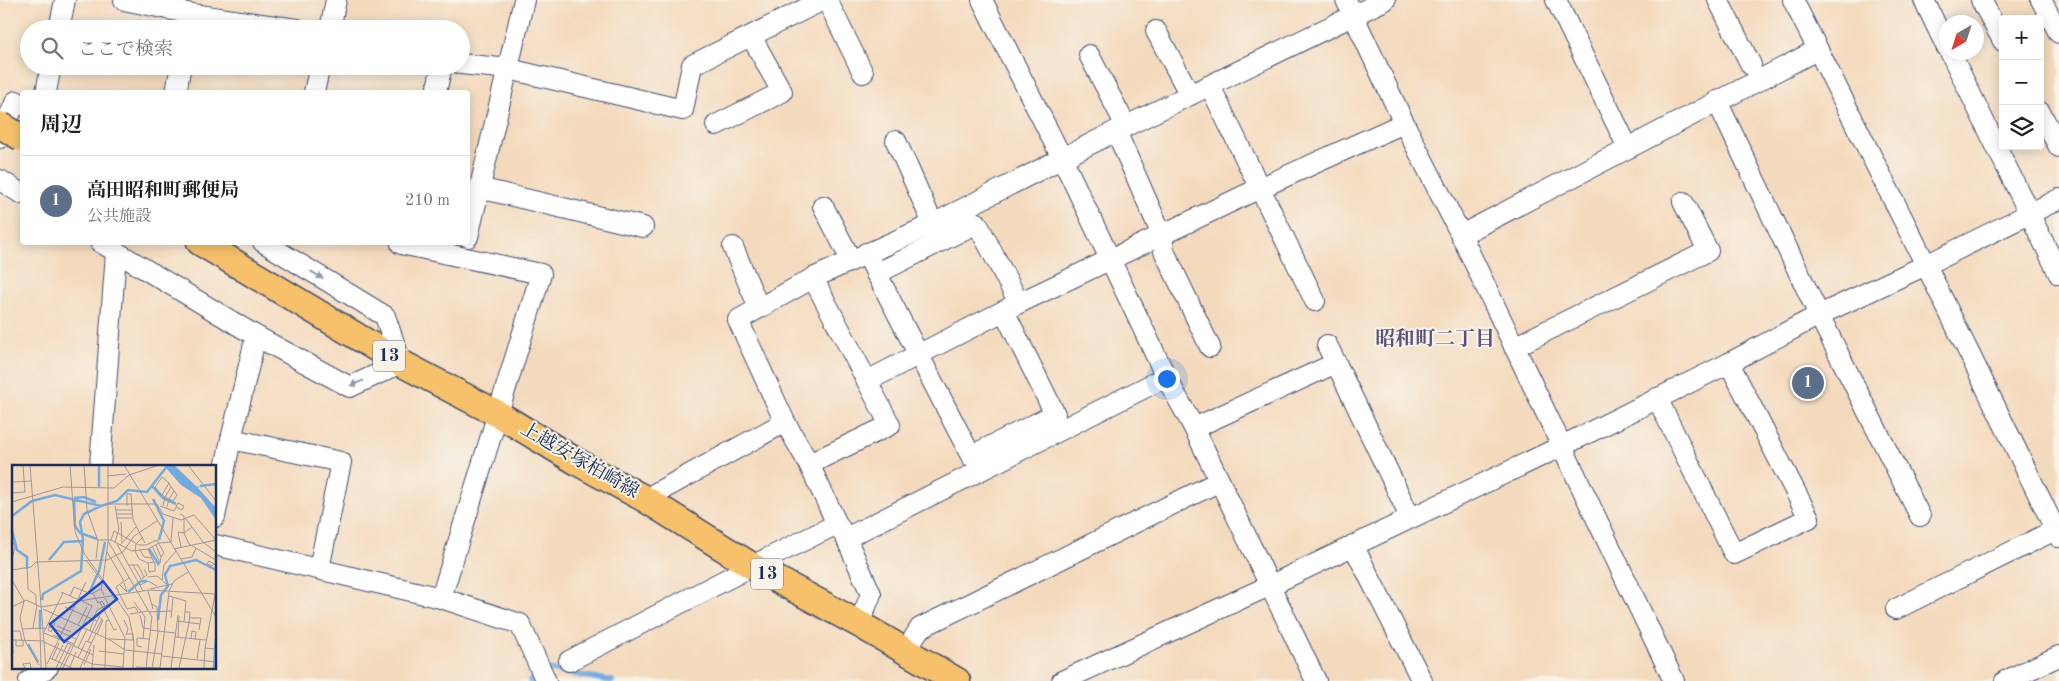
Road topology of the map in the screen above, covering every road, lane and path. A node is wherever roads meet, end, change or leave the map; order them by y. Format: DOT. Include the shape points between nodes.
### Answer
graph roads {
  1 [pos="65,0"];
  2 [pos="124,0"];
  3 [pos="336,0"];
  4 [pos="524,0"];
  5 [pos="825,0"];
  6 [pos="982,0"];
  7 [pos="1385,0"];
  8 [pos="1556,0"];
  9 [pos="1718,0"];
  10 [pos="1792,0"];
  11 [pos="1924,0"];
  12 [pos="1981,0"];
  13 [pos="2041,0"];
  14 [pos="1349,8"];
  15 [pos="61,20"];
  16 [pos="184,20"];
  17 [pos="332,20"];
  18 [pos="1156,31"];
  19 [pos="1939,31"];
  20 [pos="2059,33"];
  21 [pos="1999,34"];
  22 [pos="751,36"];
  23 [pos="1817,50"];
  24 [pos="1089,55"];
  25 [pos="1954,60"];
  26 [pos="470,65"];
  27 [pos="1751,65"];
  28 [pos="509,69"];
  29 [pos="863,73"];
  30 [pos="49,75"];
  31 [pos="179,75"];
  32 [pos="318,75"];
  33 [pos="440,75"];
  34 [pos="1210,86"];
  35 [pos="46,90"];
  36 [pos="176,90"];
  37 [pos="314,90"];
  38 [pos="436,90"];
  39 [pos="1190,95"];
  40 [pos="1717,101"];
  41 [pos="20,104"];
  42 [pos="2044,119"];
  43 [pos="1404,123"];
  44 [pos="0,125"];
  45 [pos="716,125"];
  46 [pos="1121,128"];
  47 [pos="20,137"];
  48 [pos="0,138"];
  49 [pos="896,141"];
  50 [pos="2059,147"];
  51 [pos="1628,148"];
  52 [pos="1062,158"];
  53 [pos="0,180"];
  54 [pos="479,188"];
  55 [pos="1260,188"];
  56 [pos="20,193"];
  57 [pos="2059,199"];
  58 [pos="1683,202"];
  59 [pos="823,206"];
  60 [pos="2030,214"];
  61 [pos="934,224"];
  62 [pos="470,227"];
  63 [pos="643,227"];
  64 [pos="1461,234"];
  65 [pos="1162,235"];
  66 [pos="203,245"];
  67 [pos="272,245"];
  68 [pos="466,245"];
  69 [pos="733,247"];
  70 [pos="108,248"];
  71 [pos="859,257"];
  72 [pos="1110,259"];
  73 [pos="1926,265"];
  74 [pos="876,274"];
  75 [pos="2059,274"];
  76 [pos="813,278"];
  77 [pos="1315,301"];
  78 [pos="1011,307"];
  79 [pos="759,308"];
  80 [pos="1819,315"];
  81 [pos="256,336"];
  82 [pos="1327,345"];
  83 [pos="1210,347"];
  84 [pos="1514,347"];
  85 [pos="920,355"];
  86 [pos="1729,362"];
  87 [pos="401,363"];
  88 [pos="1336,363"];
  89 [pos="1166,377"];
  90 [pos="867,381"];
  91 [pos="1657,398"];
  92 [pos="498,414"];
  93 [pos="785,422"];
  94 [pos="1194,428"];
  95 [pos="231,439"];
  96 [pos="1562,446"];
  97 [pos="809,464"];
  98 [pos="100,465"];
  99 [pos="1218,482"];
  100 [pos="645,499"];
  101 [pos="216,511"];
  102 [pos="1920,516"];
  103 [pos="1410,517"];
  104 [pos="841,531"];
  105 [pos="2058,532"];
  106 [pos="216,546"];
  107 [pos="1354,546"];
  108 [pos="752,566"];
  109 [pos="319,569"];
  110 [pos="1271,585"];
  111 [pos="441,598"];
  112 [pos="1896,609"];
  113 [pos="859,624"];
  114 [pos="905,652"];
  115 [pos="2059,656"];
  116 [pos="569,661"];
  117 [pos="47,668"];
  118 [pos="29,681"];
  119 [pos="546,681"];
  120 [pos="957,681"];
  121 [pos="1062,681"];
  122 [pos="1316,681"];
  123 [pos="1422,681"];
  124 [pos="1674,681"];
  125 [pos="2005,681"];
  1 -- 15 [label="street"];
  2 -- 16 [label="street"];
  3 -- 17 [label="street"];
  4 -- 28 [label="street"];
  5 -- 22 [label="street"];
  5 -- 29 [label="street"];
  6 -- 52 [label="street"];
  7 -- 14 [label="street"];
  8 -- 51 [label="street"];
  9 -- 27 [label="street"];
  10 -- 23 [label="street"];
  11 -- 19 [label="street"];
  12 -- 21 [label="street"];
  13 -- 20 [label="street"];
  14 -- 34 [label="street"];
  14 -- 43 [label="street"];
  18 -- 39 [label="street"];
  22 -- 28 [label="street" via="692,65 682,110"];
  22 -- 45 [label="street" via="782,92"];
  23 -- 40 [label="street"];
  23 -- 73 [label="street"];
  24 -- 46 [label="street"];
  25 -- 60 [label="street"];
  26 -- 28 [label="street"];
  28 -- 54 [label="street"];
  30 -- 35 [label="street"];
  31 -- 36 [label="street"];
  32 -- 37 [label="street"];
  33 -- 38 [label="street"];
  34 -- 39 [label="street"];
  34 -- 55 [label="street"];
  39 -- 46 [label="street"];
  40 -- 51 [label="street"];
  40 -- 80 [label="street"];
  41 -- 48 [label="street" via="16,101"];
  42 -- 50 [label="street"];
  43 -- 55 [label="street"];
  43 -- 64 [label="street"];
  44 -- 47 [label="main road, bridge"];
  46 -- 52 [label="street"];
  46 -- 65 [label="street"];
  49 -- 61 [label="street"];
  51 -- 64 [label="street"];
  52 -- 61 [label="street"];
  52 -- 72 [label="street"];
  53 -- 56 [label="street"];
  54 -- 62 [label="street"];
  54 -- 63 [label="street"];
  55 -- 65 [label="street"];
  55 -- 77 [label="street"];
  57 -- 60 [label="street"];
  58 -- 84 [label="street" via="1708,251"];
  59 -- 71 [label="street"];
  60 -- 73 [label="street"];
  60 -- 75 [label="street"];
  61 -- 71 [label="street"];
  64 -- 84 [label="street"];
  65 -- 72 [label="street"];
  65 -- 83 [label="street" via="1164,251"];
  66 -- 87 [label="main road, 上越安塚柏崎線 / 13"];
  67 -- 87 [label="street, one-way" via="385,316"];
  68 -- 92 [label="street" via="541,274"];
  69 -- 79 [label="street"];
  70 -- 81 [label="street"];
  70 -- 98 [label="street"];
  71 -- 74 [label="street"];
  71 -- 76 [label="street"];
  72 -- 78 [label="street"];
  72 -- 89 [label="street"];
  73 -- 80 [label="street"];
  73 -- 105 [label="street"];
  74 -- 78 [label="street" via="977,223"];
  74 -- 85 [label="street"];
  76 -- 79 [label="street"];
  76 -- 90 [label="street"];
  78 -- 85 [label="street"];
  78 -- 85 [label="street" via="1055,414 971,456"];
  79 -- 93 [label="street" via="738,320"];
  80 -- 86 [label="street"];
  80 -- 102 [label="street"];
  87 -- 81 [label="street, one-way" via="350,387"];
  81 -- 95 [label="street"];
  82 -- 88 [label="street"];
  84 -- 96 [label="street"];
  85 -- 90 [label="street"];
  86 -- 91 [label="street"];
  86 -- 91 [label="street" via="1809,518 1734,554"];
  87 -- 92 [label="main road, 上越安塚柏崎線 / 13"];
  88 -- 94 [label="street"];
  88 -- 103 [label="street"];
  89 -- 94 [label="street"];
  89 -- 104 [label="street"];
  90 -- 97 [label="street" via="890,424"];
  91 -- 96 [label="street"];
  92 -- 100 [label="main road, 上越安塚柏崎線 / 13"];
  92 -- 111 [label="street"];
  93 -- 97 [label="street"];
  93 -- 100 [label="street"];
  94 -- 99 [label="street"];
  95 -- 101 [label="street"];
  95 -- 109 [label="street" via="340,462"];
  96 -- 103 [label="street"];
  96 -- 124 [label="street"];
  97 -- 104 [label="street"];
  99 -- 110 [label="street"];
  99 -- 114 [label="street" via="920,628"];
  100 -- 108 [label="main road, 上越安塚柏崎線 / 13"];
  103 -- 107 [label="street"];
  104 -- 108 [label="street"];
  104 -- 113 [label="street" via="871,594"];
  105 -- 112 [label="street"];
  106 -- 109 [label="street"];
  107 -- 110 [label="street"];
  107 -- 123 [label="street"];
  108 -- 113 [label="main road, 上越安塚柏崎線 / 13"];
  108 -- 116 [label="street"];
  109 -- 111 [label="street"];
  110 -- 121 [label="street"];
  110 -- 122 [label="street"];
  111 -- 119 [label="street" via="520,624"];
  113 -- 114 [label="main road, 上越安塚柏崎線 / 13"];
  114 -- 120 [label="main road, 上越安塚柏崎線 / 13"];
  115 -- 125 [label="street"];
  117 -- 118 [label="street"];
}
